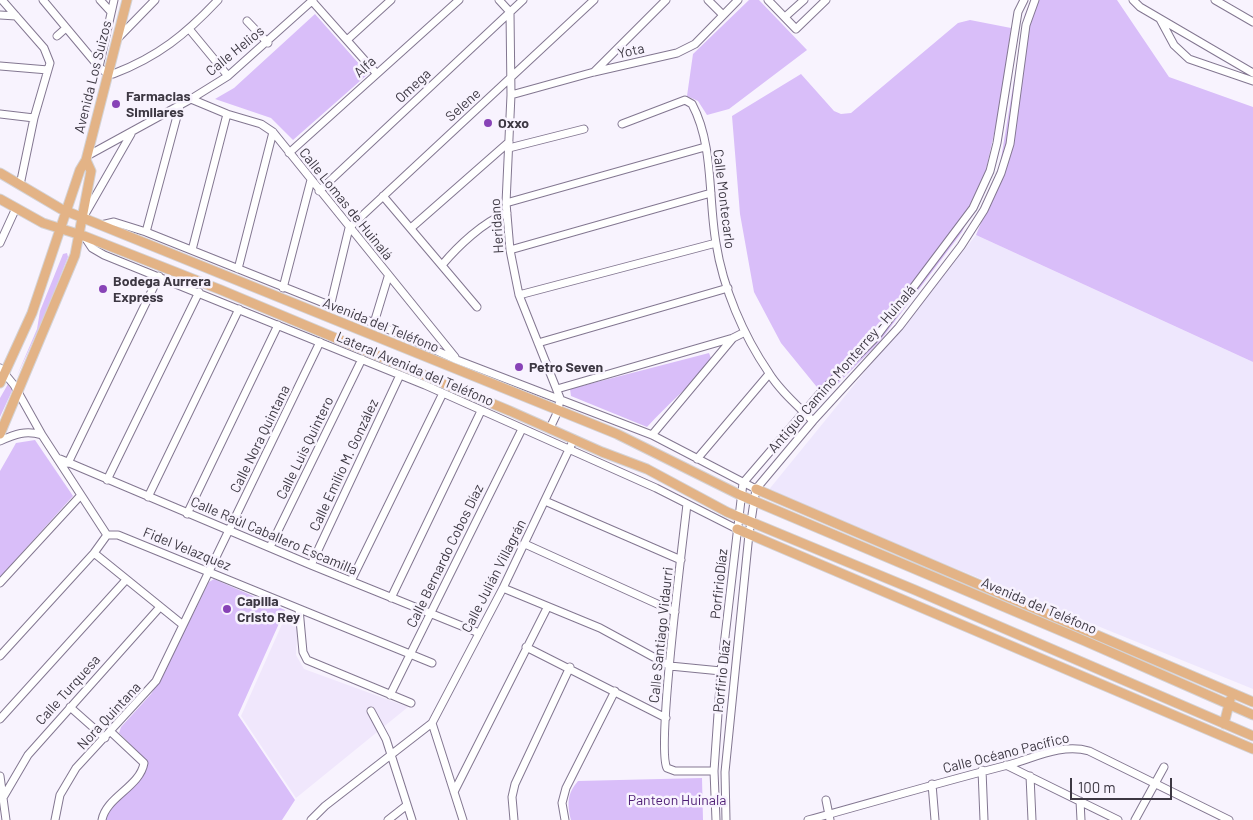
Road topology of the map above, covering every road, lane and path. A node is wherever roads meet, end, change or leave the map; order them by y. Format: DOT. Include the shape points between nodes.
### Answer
graph roads {
  1 [pos="2,0"];
  2 [pos="100,0"];
  3 [pos="114,0"];
  4 [pos="127,0"];
  5 [pos="155,0"];
  6 [pos="218,0"];
  7 [pos="390,0"];
  8 [pos="459,0"];
  9 [pos="499,0"];
  10 [pos="523,0"];
  11 [pos="594,0"];
  12 [pos="666,0"];
  13 [pos="708,0"];
  14 [pos="738,0"];
  15 [pos="768,0"];
  16 [pos="804,0"];
  17 [pos="826,0"];
  18 [pos="1024,0"];
  19 [pos="1035,0"];
  20 [pos="1133,0"];
  21 [pos="1215,0"];
  22 [pos="46,1"];
  23 [pos="313,1"];
  24 [pos="111,12"];
  25 [pos="510,12"];
  26 [pos="0,15"];
  27 [pos="16,16"];
  28 [pos="724,16"];
  29 [pos="785,17"];
  30 [pos="1160,19"];
  31 [pos="247,21"];
  32 [pos="1253,22"];
  33 [pos="66,28"];
  34 [pos="190,30"];
  35 [pos="57,36"];
  36 [pos="118,38"];
  37 [pos="347,40"];
  38 [pos="268,43"];
  39 [pos="0,66"];
  40 [pos="99,67"];
  41 [pos="48,70"];
  42 [pos="594,72"];
  43 [pos="376,73"];
  44 [pos="108,74"];
  45 [pos="1253,74"];
  46 [pos="228,76"];
  47 [pos="510,79"];
  48 [pos="1253,81"];
  49 [pos="511,95"];
  50 [pos="191,99"];
  51 [pos="180,105"];
  52 [pos="0,114"];
  53 [pos="227,114"];
  54 [pos="34,118"];
  55 [pos="622,124"];
  56 [pos="584,129"];
  57 [pos="133,131"];
  58 [pos="273,132"];
  59 [pos="509,145"];
  60 [pos="705,146"];
  61 [pos="289,153"];
  62 [pos="87,158"];
  63 [pos="0,173"];
  64 [pos="311,180"];
  65 [pos="20,185"];
  66 [pos="319,191"];
  67 [pos="711,192"];
  68 [pos="383,196"];
  69 [pos="0,198"];
  70 [pos="506,203"];
  71 [pos="16,208"];
  72 [pos="507,213"];
  73 [pos="64,220"];
  74 [pos="100,225"];
  75 [pos="349,228"];
  76 [pos="411,228"];
  77 [pos="82,229"];
  78 [pos="146,232"];
  79 [pos="0,242"];
  80 [pos="716,243"];
  81 [pos="192,250"];
  82 [pos="510,250"];
  83 [pos="211,258"];
  84 [pos="442,265"];
  85 [pos="238,269"];
  86 [pos="207,270"];
  87 [pos="159,276"];
  88 [pos="388,277"];
  89 [pos="283,288"];
  90 [pos="728,288"];
  91 [pos="222,290"];
  92 [pos="199,292"];
  93 [pos="519,295"];
  94 [pos="218,300"];
  95 [pos="330,307"];
  96 [pos="477,308"];
  97 [pos="239,309"];
  98 [pos="374,324"];
  99 [pos="278,325"];
  100 [pos="746,332"];
  101 [pos="733,338"];
  102 [pos="320,342"];
  103 [pos="538,343"];
  104 [pos="362,359"];
  105 [pos="457,360"];
  106 [pos="3,371"];
  107 [pos="769,374"];
  108 [pos="400,375"];
  109 [pos="427,381"];
  110 [pos="0,383"];
  111 [pos="557,389"];
  112 [pos="18,391"];
  113 [pos="442,393"];
  114 [pos="560,398"];
  115 [pos="481,411"];
  116 [pos="558,411"];
  117 [pos="803,412"];
  118 [pos="813,421"];
  119 [pos="522,428"];
  120 [pos="550,428"];
  121 [pos="0,434"];
  122 [pos="42,435"];
  123 [pos="652,435"];
  124 [pos="574,439"];
  125 [pos="0,441"];
  126 [pos="568,450"];
  127 [pos="60,459"];
  128 [pos="697,459"];
  129 [pos="68,464"];
  130 [pos="106,480"];
  131 [pos="743,483"];
  132 [pos="756,489"];
  133 [pos="81,495"];
  134 [pos="740,495"];
  135 [pos="148,497"];
  136 [pos="545,500"];
  137 [pos="754,501"];
  138 [pos="687,504"];
  139 [pos="187,514"];
  140 [pos="738,517"];
  141 [pos="750,522"];
  142 [pos="738,529"];
  143 [pos="229,530"];
  144 [pos="749,534"];
  145 [pos="107,535"];
  146 [pos="525,544"];
  147 [pos="270,548"];
  148 [pos="903,551"];
  149 [pos="94,553"];
  150 [pos="681,560"];
  151 [pos="897,562"];
  152 [pos="311,565"];
  153 [pos="209,573"];
  154 [pos="125,581"];
  155 [pos="351,582"];
  156 [pos="0,583"];
  157 [pos="503,588"];
  158 [pos="391,598"];
  159 [pos="940,600"];
  160 [pos="160,607"];
  161 [pos="547,608"];
  162 [pos="300,609"];
  163 [pos="675,612"];
  164 [pos="935,612"];
  165 [pos="430,614"];
  166 [pos="183,625"];
  167 [pos="479,633"];
  168 [pos="526,647"];
  169 [pos="411,654"];
  170 [pos="0,656"];
  171 [pos="432,663"];
  172 [pos="670,666"];
  173 [pos="570,668"];
  174 [pos="722,671"];
  175 [pos="615,691"];
  176 [pos="1232,692"];
  177 [pos="390,695"];
  178 [pos="1253,702"];
  179 [pos="411,703"];
  180 [pos="1229,704"];
  181 [pos="70,708"];
  182 [pos="371,710"];
  183 [pos="1253,715"];
  184 [pos="666,718"];
  185 [pos="0,719"];
  186 [pos="432,723"];
  187 [pos="1224,724"];
  188 [pos="110,732"];
  189 [pos="1253,736"];
  190 [pos="105,738"];
  191 [pos="1253,749"];
  192 [pos="390,757"];
  193 [pos="1006,765"];
  194 [pos="1164,767"];
  195 [pos="982,770"];
  196 [pos="714,771"];
  197 [pos="0,776"];
  198 [pos="1030,776"];
  199 [pos="932,784"];
  200 [pos="1155,784"];
  201 [pos="454,792"];
  202 [pos="4,796"];
  203 [pos="826,800"];
  204 [pos="1080,802"];
  205 [pos="407,805"];
  206 [pos="829,817"];
  207 [pos="6,820"];
  208 [pos="55,820"];
  209 [pos="102,820"];
  210 [pos="311,820"];
  211 [pos="388,820"];
  212 [pos="412,820"];
  213 [pos="463,820"];
  214 [pos="514,820"];
  215 [pos="565,820"];
  216 [pos="716,820"];
  217 [pos="726,820"];
  218 [pos="808,820"];
  219 [pos="934,820"];
  220 [pos="984,820"];
  221 [pos="1032,820"];
  222 [pos="1081,820"];
  223 [pos="1118,820"];
  224 [pos="1135,820"];
  225 [pos="1229,820"];
  1 -- 27 [label="street"];
  2 -- 24 [label="street"];
  3 -- 24 [label="street"];
  4 -- 36 [label="main road, Avenida Los Suizos"];
  5 -- 36 [label="street"];
  6 -- 34 [label="street"];
  7 -- 37 [label="street"];
  8 -- 43 [label="street, Alfa"];
  9 -- 25 [label="street"];
  10 -- 25 [label="street, Omega"];
  11 -- 47 [label="street, Selene"];
  12 -- 42 [label="street"];
  13 -- 28 [label="street"];
  14 -- 28 [label="street, Yota"];
  15 -- 29 [label="street"];
  16 -- 29 [label="street"];
  17 -- 29 [label="street" via="796,30"];
  18 -- 117 [label="street, Antiguo Camino Monterrey - Huinalá" via="1018,12 997,144 978,200 876,337"];
  19 -- 118 [label="street, Antiguo Camino Monterrey - Huinalá" via="1026,25 1010,144 992,195 961,246 899,327"];
  20 -- 30 [label="street"];
  21 -- 32 [label="street"];
  22 -- 33 [label="street"];
  23 -- 37 [label="street"];
  23 -- 38 [label="street, Calle Helios"];
  24 -- 40 [label="street"];
  25 -- 47 [label="street, Heridano"];
  25 -- 66 [label="street, Omega"];
  26 -- 27 [label="street"];
  27 -- 41 [label="street" via="44,48 50,63"];
  28 -- 42 [label="street, Yota" via="695,44 677,53"];
  30 -- 45 [label="street"];
  30 -- 48 [label="street" via="1183,54"];
  31 -- 38 [label="street"];
  33 -- 35 [label="street"];
  33 -- 40 [label="street"];
  34 -- 44 [label="street" via="158,53"];
  34 -- 46 [label="street"];
  36 -- 44 [label="main road, Avenida Los Suizos"];
  37 -- 43 [label="street"];
  38 -- 46 [label="street, Calle Helios"];
  39 -- 41 [label="street"];
  40 -- 44 [label="street"];
  41 -- 54 [label="street"];
  42 -- 49 [label="street, Yota"];
  43 -- 61 [label="street, Alfa"];
  44 -- 62 [label="main road, Avenida Los Suizos"];
  46 -- 50 [label="street, Calle Helios"];
  47 -- 49 [label="street, Heridano"];
  47 -- 68 [label="street, Selene"];
  49 -- 59 [label="street, Heridano"];
  50 -- 51 [label="street, Calle Helios"];
  50 -- 53 [label="street, Calle Lomas de Huinalá"];
  51 -- 57 [label="street, Calle Helios"];
  51 -- 78 [label="street"];
  52 -- 54 [label="street"];
  53 -- 58 [label="street, Calle Lomas de Huinalá" via="261,124"];
  53 -- 81 [label="street"];
  54 -- 65 [label="street"];
  55 -- 60 [label="street, Calle Montecarlo" via="685,100 692,104"];
  56 -- 59 [label="street"];
  57 -- 62 [label="street, Calle Helios"];
  57 -- 77 [label="street"];
  58 -- 61 [label="street, Calle Lomas de Huinalá"];
  58 -- 85 [label="street"];
  59 -- 70 [label="street, Heridano"];
  59 -- 76 [label="street"];
  60 -- 67 [label="street, Calle Montecarlo"];
  60 -- 70 [label="street"];
  61 -- 64 [label="street, Calle Lomas de Huinalá"];
  62 -- 73 [label="main road, Avenida Los Suizos"];
  62 -- 77 [label="main road, Avenida Los Suizos" via="91,171"];
  63 -- 65 [label="main road, Avenida del Teléfono"];
  64 -- 66 [label="street, Calle Lomas de Huinalá"];
  64 -- 89 [label="street"];
  65 -- 73 [label="main road, Avenida del Teléfono"];
  66 -- 75 [label="street, Calle Lomas de Huinalá"];
  67 -- 80 [label="street, Calle Montecarlo"];
  67 -- 82 [label="street"];
  68 -- 75 [label="street, Selene"];
  68 -- 76 [label="street"];
  69 -- 71 [label="main road, Avenida del Teléfono"];
  70 -- 72 [label="street, Heridano"];
  71 -- 73 [label="main road, Avenida del Teléfono" via="43,222"];
  71 -- 79 [label="street"];
  72 -- 82 [label="street, Heridano"];
  72 -- 84 [label="street" via="497,217"];
  73 -- 77 [label="main road, Avenida del Teléfono"];
  73 -- 77 [label="main road, Avenida del Teléfono"];
  73 -- 106 [label="main road, Avenida Los Suizos" via="32,313"];
  74 -- 77 [label="main road, Avenida del Teléfono"];
  74 -- 78 [label="street, Lateral Avenida del Teléfono" via="114,222"];
  74 -- 86 [label="main road, Avenida del Teléfono"];
  75 -- 88 [label="street, Calle Lomas de Huinalá"];
  75 -- 95 [label="street"];
  76 -- 84 [label="street"];
  77 -- 87 [label="street, Lateral Avenida del Teléfono" via="92,248"];
  77 -- 91 [label="main road, Avenida del Teléfono"];
  77 -- 112 [label="main road, Avenida Los Suizos"];
  78 -- 81 [label="street, Lateral Avenida del Teléfono"];
  80 -- 90 [label="street, Calle Montecarlo"];
  80 -- 93 [label="street"];
  81 -- 83 [label="street, Lateral Avenida del Teléfono"];
  82 -- 93 [label="street, Heridano"];
  83 -- 85 [label="street, Lateral Avenida del Teléfono"];
  83 -- 86 [label="street"];
  84 -- 96 [label="street"];
  85 -- 89 [label="street, Lateral Avenida del Teléfono"];
  86 -- 116 [label="main road, Avenida del Teléfono"];
  87 -- 92 [label="street, Lateral Avenida del Teléfono"];
  87 -- 129 [label="street"];
  88 -- 98 [label="street"];
  88 -- 105 [label="street, Calle Lomas de Huinalá"];
  89 -- 95 [label="street, Lateral Avenida del Teléfono"];
  90 -- 100 [label="street, Calle Montecarlo"];
  90 -- 103 [label="street"];
  91 -- 94 [label="street"];
  91 -- 109 [label="main road, Avenida del Teléfono"];
  92 -- 94 [label="street, Lateral Avenida del Teléfono"];
  92 -- 130 [label="street"];
  93 -- 103 [label="street, Heridano"];
  94 -- 97 [label="street, Lateral Avenida del Teléfono"];
  95 -- 98 [label="street, Lateral Avenida del Teléfono"];
  97 -- 99 [label="street, Lateral Avenida del Teléfono"];
  97 -- 135 [label="street"];
  98 -- 105 [label="street, Lateral Avenida del Teléfono"];
  99 -- 102 [label="street, Lateral Avenida del Teléfono"];
  99 -- 139 [label="street"];
  100 -- 101 [label="street"];
  100 -- 107 [label="street, Calle Montecarlo"];
  101 -- 111 [label="street"];
  101 -- 123 [label="street"];
  102 -- 104 [label="street, Lateral Avenida del Teléfono"];
  102 -- 143 [label="street, Calle Nora Quintana"];
  103 -- 111 [label="street, Heridano"];
  104 -- 108 [label="street, Lateral Avenida del Teléfono"];
  104 -- 147 [label="street, Calle Luis Quintero"];
  105 -- 114 [label="street, Lateral Avenida del Teléfono"];
  106 -- 110 [label="main road, Avenida Los Suizos"];
  106 -- 112 [label="street"];
  107 -- 117 [label="street, Calle Montecarlo"];
  107 -- 128 [label="street"];
  108 -- 109 [label="street, Lateral Avenida del Teléfono"];
  108 -- 152 [label="street, Calle Emilio M. González"];
  109 -- 113 [label="street, Lateral Avenida del Teléfono"];
  109 -- 120 [label="main road, Avenida del Teléfono"];
  111 -- 114 [label="street, Heridano"];
  112 -- 121 [label="main road, Avenida Los Suizos"];
  112 -- 122 [label="street"];
  113 -- 115 [label="street, Lateral Avenida del Teléfono"];
  113 -- 155 [label="street"];
  114 -- 116 [label="street, Heridano"];
  114 -- 123 [label="street, Lateral Avenida del Teléfono"];
  115 -- 119 [label="street, Lateral Avenida del Teléfono"];
  115 -- 158 [label="street"];
  116 -- 120 [label="street, Heridano"];
  116 -- 134 [label="main road, Avenida del Teléfono" via="650,449"];
  117 -- 118 [label="street, Calle Montecarlo"];
  117 -- 131 [label="street, Antiguo Camino Monterrey - Huinalá"];
  118 -- 132 [label="street, Antiguo Camino Monterrey - Huinalá"];
  119 -- 126 [label="street, Lateral Avenida del Teléfono"];
  119 -- 165 [label="street, Calle Bernardo Cobos Díaz"];
  120 -- 124 [label="main road, Avenida del Teléfono"];
  122 -- 125 [label="street" via="23,432"];
  122 -- 127 [label="street"];
  123 -- 128 [label="street, Lateral Avenida del Teléfono"];
  124 -- 126 [label="street, Calle Julián Villagrán"];
  124 -- 140 [label="main road, Avenida del Teléfono" via="662,476"];
  126 -- 136 [label="street, Calle Julián Villagrán"];
  126 -- 138 [label="street, Lateral Avenida del Teléfono"];
  127 -- 129 [label="street, Calle Raúl Caballero Escamilla"];
  127 -- 133 [label="street"];
  128 -- 131 [label="street, Lateral Avenida del Teléfono"];
  129 -- 130 [label="street, Calle Raúl Caballero Escamilla"];
  130 -- 135 [label="street, Calle Raúl Caballero Escamilla"];
  131 -- 132 [label="street, Lateral Avenida del Teléfono"];
  131 -- 134 [label="street, PorfirioDíaz"];
  132 -- 137 [label="street"];
  132 -- 148 [label="main road"];
  133 -- 145 [label="street"];
  133 -- 156 [label="street"];
  134 -- 137 [label="main road, Avenida del Teléfono"];
  134 -- 140 [label="street, PorfirioDíaz"];
  135 -- 139 [label="street, Calle Raúl Caballero Escamilla"];
  136 -- 146 [label="street, Calle Julián Villagrán"];
  136 -- 150 [label="street"];
  137 -- 141 [label="street"];
  137 -- 151 [label="main road, Avenida del Teléfono"];
  138 -- 142 [label="street, Lateral Avenida del Teléfono"];
  138 -- 150 [label="street, Calle Santiago Vidaurri"];
  139 -- 143 [label="street, Calle Raúl Caballero Escamilla"];
  140 -- 141 [label="main road, Avenida del Teléfono"];
  140 -- 142 [label="street, PorfirioDíaz"];
  141 -- 144 [label="street"];
  141 -- 159 [label="main road, Avenida del Teléfono"];
  142 -- 144 [label="main road"];
  142 -- 174 [label="street, PorfirioDíaz"];
  143 -- 147 [label="street, Calle Raúl Caballero Escamilla"];
  143 -- 153 [label="street, Calle Nora Quintana"];
  144 -- 164 [label="main road"];
  144 -- 217 [label="street, Porfirio Díaz" via="726,772"];
  145 -- 149 [label="street"];
  145 -- 153 [label="street, Fidel Velazquez" via="118,535"];
  146 -- 157 [label="street, Calle Julián Villagrán"];
  146 -- 163 [label="street"];
  147 -- 152 [label="street, Calle Raúl Caballero Escamilla"];
  148 -- 151 [label="main road"];
  148 -- 176 [label="main road"];
  149 -- 154 [label="street"];
  149 -- 170 [label="street"];
  150 -- 163 [label="street, Calle Santiago Vidaurri"];
  151 -- 180 [label="main road, Avenida del Teléfono"];
  152 -- 155 [label="street, Calle Raúl Caballero Escamilla"];
  153 -- 162 [label="street, Fidel Velazquez"];
  153 -- 166 [label="street, Nora Quintana"];
  154 -- 160 [label="street"];
  154 -- 185 [label="street"];
  155 -- 158 [label="street, Calle Raúl Caballero Escamilla"];
  157 -- 161 [label="street"];
  157 -- 167 [label="street, Calle Julián Villagrán"];
  158 -- 165 [label="street, Calle Raúl Caballero Escamilla"];
  159 -- 164 [label="main road"];
  159 -- 187 [label="main road, Avenida del Teléfono"];
  160 -- 166 [label="street"];
  160 -- 181 [label="street, Calle Turquesa"];
  161 -- 168 [label="street"];
  161 -- 172 [label="street" via="600,628"];
  162 -- 169 [label="street, Fidel Velazquez"];
  162 -- 177 [label="street" via="303,652 307,660"];
  163 -- 172 [label="street, Calle Santiago Vidaurri"];
  164 -- 191 [label="main road"];
  165 -- 167 [label="street, Calle Raúl Caballero Escamilla"];
  165 -- 169 [label="street, Calle Bernardo Cobos Díaz"];
  166 -- 188 [label="street, Nora Quintana" via="150,691"];
  167 -- 186 [label="street, Calle Julián Villagrán"];
  168 -- 173 [label="street"];
  168 -- 201 [label="street"];
  169 -- 171 [label="street, Fidel Velazquez"];
  169 -- 177 [label="street, Calle Bernardo Cobos Díaz"];
  172 -- 174 [label="street"];
  172 -- 184 [label="street, Calle Santiago Vidaurri"];
  173 -- 175 [label="street"];
  173 -- 214 [label="street" via="515,784 512,797"];
  174 -- 196 [label="street, PorfirioDíaz"];
  175 -- 184 [label="street"];
  175 -- 215 [label="street" via="566,788 562,803"];
  176 -- 178 [label="main road"];
  176 -- 180 [label="main road"];
  177 -- 179 [label="street"];
  180 -- 183 [label="main road, Avenida del Teléfono"];
  180 -- 187 [label="main road"];
  181 -- 190 [label="street"];
  181 -- 202 [label="street, Calle Turquesa" via="28,755"];
  182 -- 192 [label="street" via="386,739"];
  184 -- 196 [label="street, Calle Santiago Vidaurri" via="664,760 667,768"];
  186 -- 192 [label="street"];
  186 -- 201 [label="street"];
  187 -- 189 [label="main road"];
  188 -- 190 [label="street, Nora Quintana"];
  188 -- 209 [label="street" via="144,764 139,774 107,808"];
  190 -- 208 [label="street, Nora Quintana" via="67,782 60,794"];
  192 -- 205 [label="street"];
  192 -- 210 [label="street"];
  193 -- 195 [label="street, Calle Océano Pacífico"];
  193 -- 198 [label="street"];
  193 -- 200 [label="street, Calle Océano Pacífico" via="1057,750 1077,748"];
  194 -- 200 [label="street"];
  195 -- 199 [label="street, Calle Océano Pacífico"];
  195 -- 220 [label="street"];
  196 -- 216 [label="street, PorfirioDíaz"];
  197 -- 202 [label="street"];
  198 -- 204 [label="street"];
  198 -- 221 [label="street"];
  199 -- 206 [label="street, Calle Océano Pacífico"];
  199 -- 219 [label="street"];
  200 -- 224 [label="street"];
  200 -- 225 [label="street, Calle Océano Pacífico"];
  201 -- 213 [label="street"];
  202 -- 207 [label="street"];
  203 -- 206 [label="street"];
  204 -- 222 [label="street"];
  204 -- 223 [label="street"];
  205 -- 211 [label="street"];
  205 -- 212 [label="street"];
  206 -- 218 [label="street, Calle Océano Pacífico"];
}
